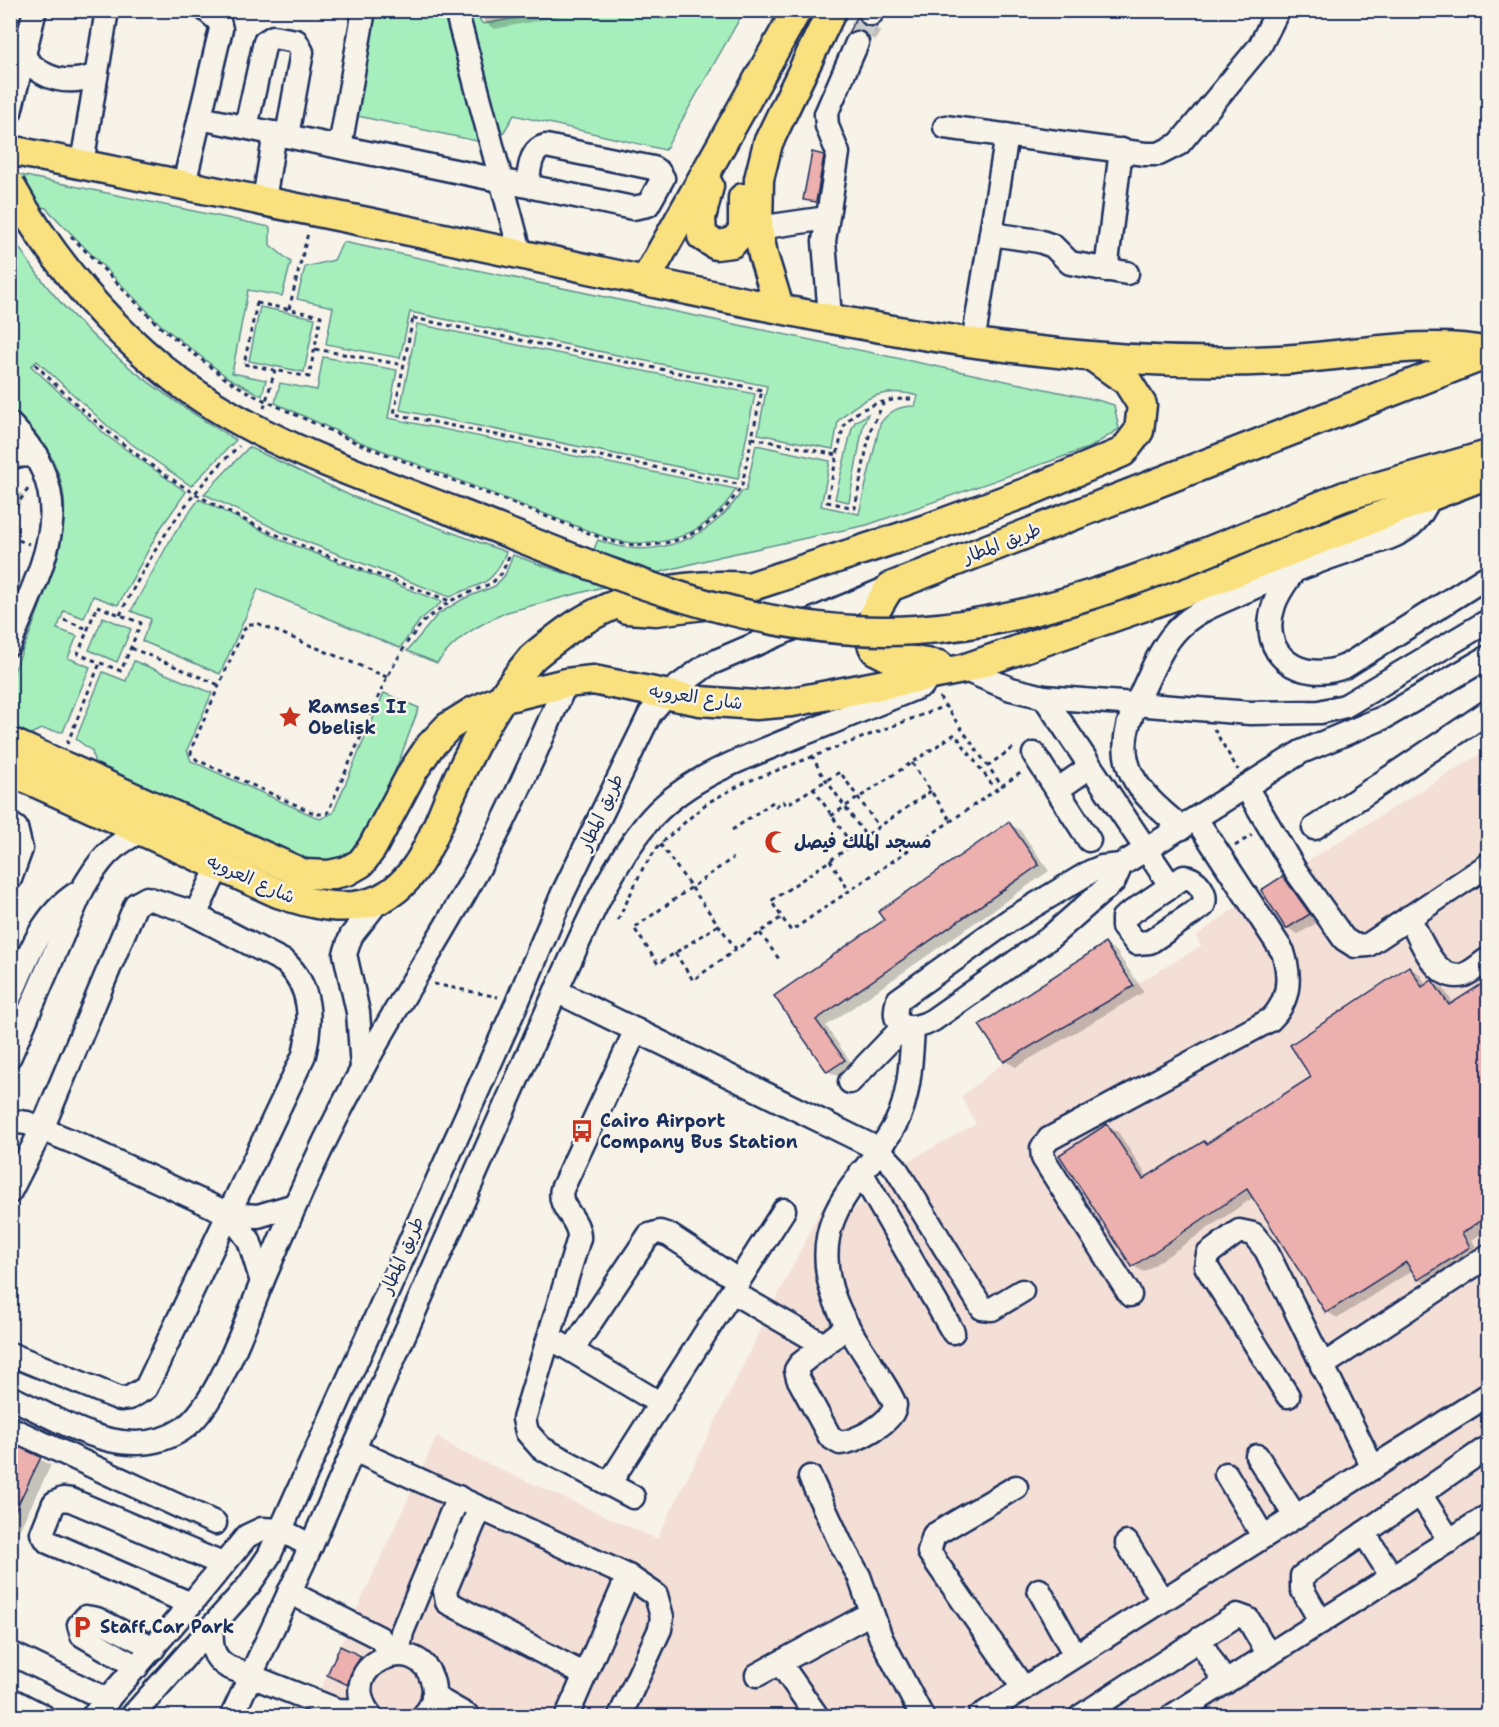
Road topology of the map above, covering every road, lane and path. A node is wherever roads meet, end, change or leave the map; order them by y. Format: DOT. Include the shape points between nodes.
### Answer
graph roads {
  1 [pos="35,10"];
  2 [pos="107,10"];
  3 [pos="206,10"];
  4 [pos="364,10"];
  5 [pos="456,10"];
  6 [pos="797,10"];
  7 [pos="832,10"];
  8 [pos="1278,10"];
  9 [pos="857,43"];
  10 [pos="24,57"];
  11 [pos="804,67"];
  12 [pos="96,75"];
  13 [pos="837,86"];
  14 [pos="10,112"];
  15 [pos="200,118"];
  16 [pos="945,126"];
  17 [pos="246,127"];
  18 [pos="281,134"];
  19 [pos="1007,135"];
  20 [pos="768,143"];
  21 [pos="340,147"];
  22 [pos="10,150"];
  23 [pos="1121,150"];
  24 [pos="717,155"];
  25 [pos="82,164"];
  26 [pos="500,179"];
  27 [pos="184,184"];
  28 [pos="10,185"];
  29 [pos="527,185"];
  30 [pos="264,200"];
  31 [pos="313,210"];
  32 [pos="827,218"];
  33 [pos="758,228"];
  34 [pos="66,231"];
  35 [pos="991,234"];
  36 [pos="521,255"];
  37 [pos="645,281"];
  38 [pos="779,307"];
  39 [pos="289,309"];
  40 [pos="830,317"];
  41 [pos="973,343"];
  42 [pos="315,349"];
  43 [pos="1488,353"];
  44 [pos="1093,357"];
  45 [pos="35,364"];
  46 [pos="404,365"];
  47 [pos="275,370"];
  48 [pos="910,399"];
  49 [pos="267,401"];
  50 [pos="884,402"];
  51 [pos="262,412"];
  52 [pos="14,427"];
  53 [pos="752,438"];
  54 [pos="244,442"];
  55 [pos="37,455"];
  56 [pos="837,455"];
  57 [pos="1488,455"];
  58 [pos="11,456"];
  59 [pos="1488,474"];
  60 [pos="742,485"];
  61 [pos="194,493"];
  62 [pos="1432,494"];
  63 [pos="10,537"];
  64 [pos="33,545"];
  65 [pos="510,551"];
  66 [pos="1295,569"];
  67 [pos="1488,576"];
  68 [pos="890,587"];
  69 [pos="450,602"];
  70 [pos="120,615"];
  71 [pos="64,620"];
  72 [pos="1488,621"];
  73 [pos="88,629"];
  74 [pos="10,645"];
  75 [pos="131,648"];
  76 [pos="1488,657"];
  77 [pos="100,663"];
  78 [pos="963,669"];
  79 [pos="387,677"];
  80 [pos="566,683"];
  81 [pos="929,683"];
  82 [pos="219,685"];
  83 [pos="666,695"];
  84 [pos="1044,696"];
  85 [pos="501,699"];
  86 [pos="1136,704"];
  87 [pos="945,706"];
  88 [pos="1210,710"];
  89 [pos="1488,712"];
  90 [pos="802,735"];
  91 [pos="10,742"];
  92 [pos="813,757"];
  93 [pos="1036,758"];
  94 [pos="911,762"];
  95 [pos="59,764"];
  96 [pos="1090,767"];
  97 [pos="10,771"];
  98 [pos="826,780"];
  99 [pos="1002,786"];
  100 [pos="1246,787"];
  101 [pos="813,789"];
  102 [pos="931,790"];
  103 [pos="996,790"];
  104 [pos="1057,790"];
  105 [pos="858,797"];
  106 [pos="845,806"];
  107 [pos="831,816"];
  108 [pos="951,821"];
  109 [pos="10,824"];
  110 [pos="1189,824"];
  111 [pos="1268,824"];
  112 [pos="879,827"];
  113 [pos="1314,828"];
  114 [pos="144,830"];
  115 [pos="732,830"];
  116 [pos="866,836"];
  117 [pos="1089,840"];
  118 [pos="660,844"];
  119 [pos="852,845"];
  120 [pos="1147,851"];
  121 [pos="1221,855"];
  122 [pos="733,858"];
  123 [pos="830,861"];
  124 [pos="219,865"];
  125 [pos="1122,865"];
  126 [pos="1488,865"];
  127 [pos="10,879"];
  128 [pos="1170,885"];
  129 [pos="691,888"];
  130 [pos="82,890"];
  131 [pos="849,891"];
  132 [pos="380,899"];
  133 [pos="1044,900"];
  134 [pos="554,914"];
  135 [pos="195,915"];
  136 [pos="782,917"];
  137 [pos="1409,917"];
  138 [pos="618,920"];
  139 [pos="718,925"];
  140 [pos="586,927"];
  141 [pos="1062,928"];
  142 [pos="760,933"];
  143 [pos="736,949"];
  144 [pos="675,953"];
  145 [pos="779,959"];
  146 [pos="1488,959"];
  147 [pos="413,979"];
  148 [pos="556,991"];
  149 [pos="10,997"];
  150 [pos="517,1002"];
  151 [pos="545,1017"];
  152 [pos="908,1028"];
  153 [pos="636,1030"];
  154 [pos="10,1056"];
  155 [pos="362,1068"];
  156 [pos="850,1082"];
  157 [pos="10,1120"];
  158 [pos="42,1129"];
  159 [pos="878,1149"];
  160 [pos="861,1172"];
  161 [pos="10,1192"];
  162 [pos="294,1205"];
  163 [pos="784,1210"];
  164 [pos="229,1214"];
  165 [pos="1488,1256"];
  166 [pos="262,1282"];
  167 [pos="736,1286"];
  168 [pos="1022,1291"];
  169 [pos="1130,1295"];
  170 [pos="848,1326"];
  171 [pos="953,1332"];
  172 [pos="548,1336"];
  173 [pos="824,1345"];
  174 [pos="572,1350"];
  175 [pos="10,1354"];
  176 [pos="1322,1366"];
  177 [pos="1488,1395"];
  178 [pos="1288,1396"];
  179 [pos="10,1397"];
  180 [pos="661,1404"];
  181 [pos="10,1428"];
  182 [pos="76,1428"];
  183 [pos="1488,1448"];
  184 [pos="354,1450"];
  185 [pos="64,1453"];
  186 [pos="1257,1456"];
  187 [pos="1373,1468"];
  188 [pos="1226,1474"];
  189 [pos="810,1477"];
  190 [pos="609,1484"];
  191 [pos="1016,1486"];
  192 [pos="1420,1494"];
  193 [pos="458,1497"];
  194 [pos="633,1497"];
  195 [pos="480,1508"];
  196 [pos="1295,1516"];
  197 [pos="1488,1516"];
  198 [pos="215,1522"];
  199 [pos="281,1530"];
  200 [pos="1364,1533"];
  201 [pos="1263,1536"];
  202 [pos="1450,1540"];
  203 [pos="1127,1542"];
  204 [pos="311,1546"];
  205 [pos="222,1564"];
  206 [pos="628,1576"];
  207 [pos="1392,1577"];
  208 [pos="1039,1590"];
  209 [pos="289,1592"];
  210 [pos="1162,1600"];
  211 [pos="191,1604"];
  212 [pos="871,1613"];
  213 [pos="1321,1622"];
  214 [pos="212,1626"];
  215 [pos="1199,1639"];
  216 [pos="154,1648"];
  217 [pos="10,1653"];
  218 [pos="394,1655"];
  219 [pos="1076,1655"];
  220 [pos="1269,1655"];
  221 [pos="780,1663"];
  222 [pos="137,1667"];
  223 [pos="585,1675"];
  224 [pos="757,1675"];
  225 [pos="249,1676"];
  226 [pos="1225,1683"];
  227 [pos="1024,1689"];
  228 [pos="434,1696"];
  229 [pos="10,1700"];
  230 [pos="101,1708"];
  231 [pos="369,1714"];
  232 [pos="43,1716"];
  233 [pos="132,1716"];
  234 [pos="232,1716"];
  235 [pos="423,1716"];
  236 [pos="468,1716"];
  237 [pos="567,1716"];
  238 [pos="620,1716"];
  239 [pos="817,1716"];
  240 [pos="922,1716"];
  241 [pos="980,1716"];
  242 [pos="1081,1716"];
  243 [pos="1172,1716"];
  1 -- 10 [label="street"];
  2 -- 12 [label="street"];
  3 -- 15 [label="street" via="217,17 221,29"];
  4 -- 21 [label="street"];
  5 -- 26 [label="street"];
  6 -- 24 [label="main road"];
  7 -- 11 [label="main road"];
  8 -- 23 [label="street" via="1260,46 1179,144 1152,155"];
  9 -- 13 [label="street"];
  10 -- 12 [label="street" via="38,71 56,80 76,81"];
  10 -- 14 [label="street"];
  11 -- 13 [label="street"];
  11 -- 20 [label="main road"];
  12 -- 25 [label="street"];
  13 -- 32 [label="street" via="826,114 838,153"];
  15 -- 17 [label="street"];
  15 -- 27 [label="street"];
  16 -- 19 [label="street"];
  17 -- 18 [label="street"];
  17 -- 18 [label="street" via="265,42 273,37 296,41 302,52"];
  18 -- 21 [label="street"];
  18 -- 30 [label="street"];
  19 -- 23 [label="street"];
  19 -- 35 [label="street"];
  20 -- 24 [label="main road" via="746,178 743,231 738,239 724,245 707,242 700,226"];
  20 -- 33 [label="main road" via="759,179"];
  21 -- 26 [label="street"];
  22 -- 25 [label="main road"];
  23 -- 35 [label="street" via="1116,272 1070,263 1047,243"];
  24 -- 37 [label="main road"];
  25 -- 27 [label="main road"];
  26 -- 29 [label="street"];
  26 -- 36 [label="street"];
  27 -- 30 [label="main road"];
  28 -- 57 [label="main road, bridge" via="59,261 102,312 176,380 232,417 291,448 663,592 761,619 873,630 965,625 1015,616 1113,586 1345,496"];
  29 -- 29 [label="street" via="638,208 651,202 663,178 653,168 546,146 533,156"];
  30 -- 31 [label="main road"];
  31 -- 36 [label="main road"];
  31 -- 39 [label="path"];
  32 -- 33 [label="street"];
  32 -- 40 [label="street" via="824,257"];
  33 -- 38 [label="main road"];
  34 -- 49 [label="path" via="132,301 192,354 226,379"];
  35 -- 41 [label="street"];
  36 -- 37 [label="main road"];
  37 -- 38 [label="main road"];
  38 -- 40 [label="main road"];
  39 -- 42 [label="path" via="321,316"];
  39 -- 47 [label="path" via="257,303 244,364"];
  40 -- 41 [label="main road"];
  41 -- 44 [label="main road"];
  42 -- 46 [label="path"];
  42 -- 47 [label="path" via="309,377"];
  43 -- 44 [label="main road" via="1471,348 1428,347 1276,360"];
  43 -- 68 [label="main road, طريق المطار"];
  44 -- 85 [label="main road" via="1127,381 1142,405 1139,431 1123,452 932,527 749,587 677,588 631,598 576,624 532,658"];
  45 -- 61 [label="path" via="110,433"];
  46 -- 53 [label="path" via="413,318 762,390"];
  46 -- 60 [label="path" via="394,414"];
  47 -- 49 [label="path"];
  48 -- 50 [label="path"];
  49 -- 51 [label="path"];
  49 -- 60 [label="path" via="357,443 618,544 663,545 695,534 722,513"];
  50 -- 56 [label="path" via="849,418"];
  50 -- 56 [label="path" via="873,420 855,508 827,502"];
  52 -- 55 [label="street"];
  52 -- 58 [label="street"];
  53 -- 56 [label="path"];
  53 -- 60 [label="path"];
  54 -- 61 [label="path"];
  55 -- 58 [label="street"];
  55 -- 74 [label="street" via="52,498 52,528 45,557"];
  59 -- 62 [label="main road, طريق المطار"];
  61 -- 69 [label="path" via="284,537"];
  61 -- 70 [label="path" via="165,533"];
  62 -- 66 [label="street" via="1408,528"];
  62 -- 78 [label="main road, طريق المطار" via="1172,597"];
  63 -- 64 [label="path"];
  65 -- 69 [label="path" via="502,573 492,583"];
  66 -- 67 [label="street" via="1274,605 1272,639 1279,656 1294,668 1314,673 1331,673 1346,666"];
  66 -- 86 [label="street" via="1209,608 1180,627"];
  68 -- 78 [label="main road" via="876,609 871,627 875,650 897,659"];
  68 -- 83 [label="street, طريق المطار" via="731,652"];
  69 -- 79 [label="path" via="423,622"];
  70 -- 73 [label="path" via="98,606"];
  70 -- 75 [label="path" via="141,623"];
  71 -- 73 [label="path"];
  72 -- 88 [label="street" via="1346,706 1300,713"];
  73 -- 77 [label="path" via="78,654"];
  75 -- 77 [label="path" via="121,671"];
  75 -- 82 [label="path"];
  76 -- 100 [label="street" via="1404,707 1301,752"];
  77 -- 95 [label="path"];
  78 -- 81 [label="street, طريق المطار"];
  78 -- 83 [label="main road, شارع العروبه" via="774,704 725,704"];
  78 -- 84 [label="street" via="1011,689"];
  79 -- 82 [label="path" via="254,623 243,631"];
  79 -- 82 [label="path" via="324,815 193,758 192,747"];
  80 -- 83 [label="main road, شارع العروبه" via="604,681"];
  80 -- 85 [label="main road, شارع العروبه"];
  80 -- 147 [label="street" via="496,836"];
  81 -- 87 [label="path"];
  81 -- 90 [label="street, طريق المطار"];
  83 -- 134 [label="street, طريق المطار" via="636,738"];
  84 -- 86 [label="street"];
  84 -- 96 [label="street"];
  85 -- 95 [label="main road, شارع العروبه" via="448,727 413,771 361,863 328,875 304,874"];
  85 -- 132 [label="main road, شارع العروبه" via="426,851 412,872"];
  86 -- 88 [label="street"];
  86 -- 110 [label="street" via="1124,742 1132,777 1149,801"];
  87 -- 92 [label="path"];
  87 -- 99 [label="path"];
  88 -- 100 [label="path" via="1213,727"];
  89 -- 113 [label="street"];
  90 -- 92 [label="path"];
  90 -- 140 [label="street, طريق المطار" via="717,770 681,790 648,822 626,853"];
  91 -- 95 [label="main road, شارع العروبه"];
  92 -- 98 [label="path"];
  92 -- 118 [label="path" via="725,792 689,816"];
  93 -- 99 [label="path"];
  93 -- 104 [label="street"];
  94 -- 102 [label="path"];
  94 -- 103 [label="path" via="955,734"];
  94 -- 105 [label="path"];
  96 -- 104 [label="street"];
  96 -- 120 [label="street"];
  97 -- 114 [label="main road, شارع العروبه"];
  98 -- 101 [label="path"];
  98 -- 105 [label="path" via="840,772"];
  98 -- 106 [label="path"];
  99 -- 103 [label="path"];
  100 -- 110 [label="street"];
  100 -- 111 [label="street"];
  101 -- 107 [label="path"];
  101 -- 115 [label="path" via="786,805 783,801 776,806 773,802"];
  102 -- 108 [label="path"];
  102 -- 112 [label="path"];
  103 -- 108 [label="path"];
  104 -- 117 [label="street"];
  105 -- 106 [label="path"];
  105 -- 112 [label="path"];
  106 -- 107 [label="path"];
  106 -- 116 [label="path"];
  107 -- 119 [label="path"];
  108 -- 131 [label="path"];
  109 -- 127 [label="street" via="16,828 21,849"];
  110 -- 120 [label="street"];
  110 -- 121 [label="street"];
  111 -- 121 [label="path"];
  111 -- 137 [label="street" via="1295,870 1350,943 1368,945"];
  112 -- 116 [label="path"];
  114 -- 124 [label="main road, شارع العروبه"];
  114 -- 130 [label="street" via="110,849"];
  116 -- 119 [label="path"];
  118 -- 129 [label="path"];
  118 -- 138 [label="path"];
  119 -- 123 [label="path"];
  120 -- 125 [label="street"];
  120 -- 128 [label="street"];
  121 -- 169 [label="street" via="1283,952 1288,984 1278,1012 1270,1020 1049,1139 1042,1148 1043,1158"];
  122 -- 129 [label="path"];
  123 -- 131 [label="path"];
  123 -- 136 [label="path" via="771,901"];
  124 -- 132 [label="main road, شارع العروبه" via="304,902 346,906"];
  124 -- 135 [label="street"];
  125 -- 133 [label="street" via="1101,867"];
  125 -- 141 [label="street" via="1114,881"];
  126 -- 137 [label="street"];
  129 -- 139 [label="path"];
  129 -- 144 [label="path" via="634,928 658,964"];
  130 -- 149 [label="street" via="46,921"];
  130 -- 154 [label="street"];
  131 -- 136 [label="path" via="791,931"];
  132 -- 155 [label="street" via="351,936 345,954 358,1012"];
  133 -- 141 [label="street"];
  133 -- 152 [label="street" via="898,1000 894,1010 897,1019"];
  134 -- 140 [label="street"];
  134 -- 150 [label="street, طريق المطار"];
  135 -- 158 [label="street" via="156,899 147,898 136,904"];
  135 -- 164 [label="street" via="285,962 302,982 310,1020 304,1054"];
  136 -- 142 [label="path"];
  137 -- 146 [label="street" via="1436,967 1445,974 1465,974"];
  139 -- 143 [label="path"];
  139 -- 144 [label="path"];
  140 -- 148 [label="street, طريق المطار"];
  141 -- 152 [label="street" via="933,1020"];
  142 -- 143 [label="path"];
  142 -- 145 [label="path"];
  143 -- 144 [label="path" via="693,980"];
  147 -- 150 [label="path"];
  147 -- 155 [label="street"];
  148 -- 151 [label="street, طريق المطار"];
  148 -- 153 [label="street"];
  150 -- 151 [label="street"];
  150 -- 199 [label="street, طريق المطار"];
  151 -- 184 [label="street, طريق المطار"];
  152 -- 156 [label="street"];
  152 -- 159 [label="street" via="910,1065 901,1109 897,1122"];
  153 -- 159 [label="street"];
  153 -- 172 [label="street" via="562,1189 562,1203 577,1225 579,1238"];
  155 -- 162 [label="street"];
  157 -- 158 [label="street"];
  158 -- 161 [label="street"];
  158 -- 164 [label="street"];
  159 -- 160 [label="street"];
  159 -- 168 [label="street" via="895,1167 982,1308 992,1309"];
  160 -- 170 [label="street" via="831,1219 825,1246 829,1283"];
  160 -- 171 [label="street"];
  162 -- 164 [label="street" via="258,1216"];
  162 -- 166 [label="street"];
  163 -- 167 [label="street"];
  164 -- 166 [label="street" via="249,1240"];
  164 -- 175 [label="street" via="146,1388 139,1394 129,1398 111,1396"];
  165 -- 176 [label="street"];
  166 -- 182 [label="street" via="213,1394 184,1428 165,1439 142,1444 119,1443"];
  167 -- 173 [label="street"];
  167 -- 174 [label="street" via="669,1235 649,1235"];
  167 -- 180 [label="street"];
  170 -- 173 [label="street"];
  170 -- 173 [label="street" via="895,1411 887,1420 846,1443 830,1437 796,1374 800,1364"];
  172 -- 174 [label="street"];
  172 -- 190 [label="street" via="526,1407 527,1432 541,1448"];
  174 -- 180 [label="street"];
  176 -- 178 [label="street" via="1281,1278 1253,1234 1239,1231 1208,1254 1206,1266"];
  176 -- 187 [label="street"];
  177 -- 187 [label="street"];
  179 -- 182 [label="street"];
  180 -- 190 [label="street"];
  181 -- 185 [label="street"];
  182 -- 185 [label="street"];
  183 -- 192 [label="street"];
  184 -- 193 [label="street"];
  184 -- 204 [label="street, طريق المطار"];
  185 -- 198 [label="street"];
  186 -- 196 [label="street"];
  187 -- 196 [label="street"];
  188 -- 201 [label="street"];
  189 -- 212 [label="street" via="859,1576"];
  190 -- 194 [label="street"];
  191 -- 227 [label="street" via="934,1535 929,1546"];
  192 -- 200 [label="street"];
  192 -- 202 [label="street"];
  193 -- 195 [label="street"];
  193 -- 218 [label="street"];
  195 -- 206 [label="street"];
  195 -- 223 [label="street" via="445,1590 447,1602"];
  196 -- 201 [label="street"];
  197 -- 202 [label="street"];
  199 -- 204 [label="street"];
  199 -- 205 [label="street" via="262,1529 247,1536"];
  199 -- 214 [label="street, طريق المطار" via="257,1576"];
  200 -- 207 [label="street"];
  200 -- 213 [label="street" via="1302,1576 1302,1589"];
  201 -- 210 [label="street"];
  202 -- 207 [label="street"];
  203 -- 210 [label="street"];
  204 -- 209 [label="street, طريق المطار"];
  205 -- 211 [label="street"];
  205 -- 211 [label="street" via="71,1500 63,1498 54,1503 42,1533 48,1542"];
  206 -- 223 [label="street"];
  206 -- 238 [label="street" via="656,1595 662,1617"];
  207 -- 213 [label="street"];
  208 -- 219 [label="street"];
  209 -- 218 [label="street" via="380,1638"];
  209 -- 225 [label="street, طريق المطار"];
  210 -- 219 [label="street"];
  211 -- 216 [label="street"];
  212 -- 221 [label="street"];
  212 -- 240 [label="street" via="880,1638"];
  213 -- 220 [label="street"];
  214 -- 225 [label="street" via="215,1657"];
  214 -- 233 [label="street, طريق المطار"];
  215 -- 220 [label="street" via="1241,1615"];
  215 -- 226 [label="street"];
  215 -- 242 [label="street"];
  216 -- 222 [label="street"];
  216 -- 222 [label="street" via="97,1619 86,1617 82,1621 82,1635"];
  217 -- 230 [label="street"];
  218 -- 228 [label="street" via="407,1656 422,1664 432,1679"];
  218 -- 231 [label="street" via="374,1663 364,1677 361,1694"];
  219 -- 227 [label="street"];
  220 -- 226 [label="street"];
  221 -- 224 [label="street"];
  221 -- 239 [label="street"];
  222 -- 230 [label="street"];
  223 -- 237 [label="street"];
  225 -- 231 [label="street" via="337,1710"];
  225 -- 234 [label="street, طريق المطار"];
  226 -- 243 [label="street"];
  227 -- 241 [label="street"];
  228 -- 235 [label="street"];
  228 -- 236 [label="street"];
  229 -- 232 [label="street"];
}
